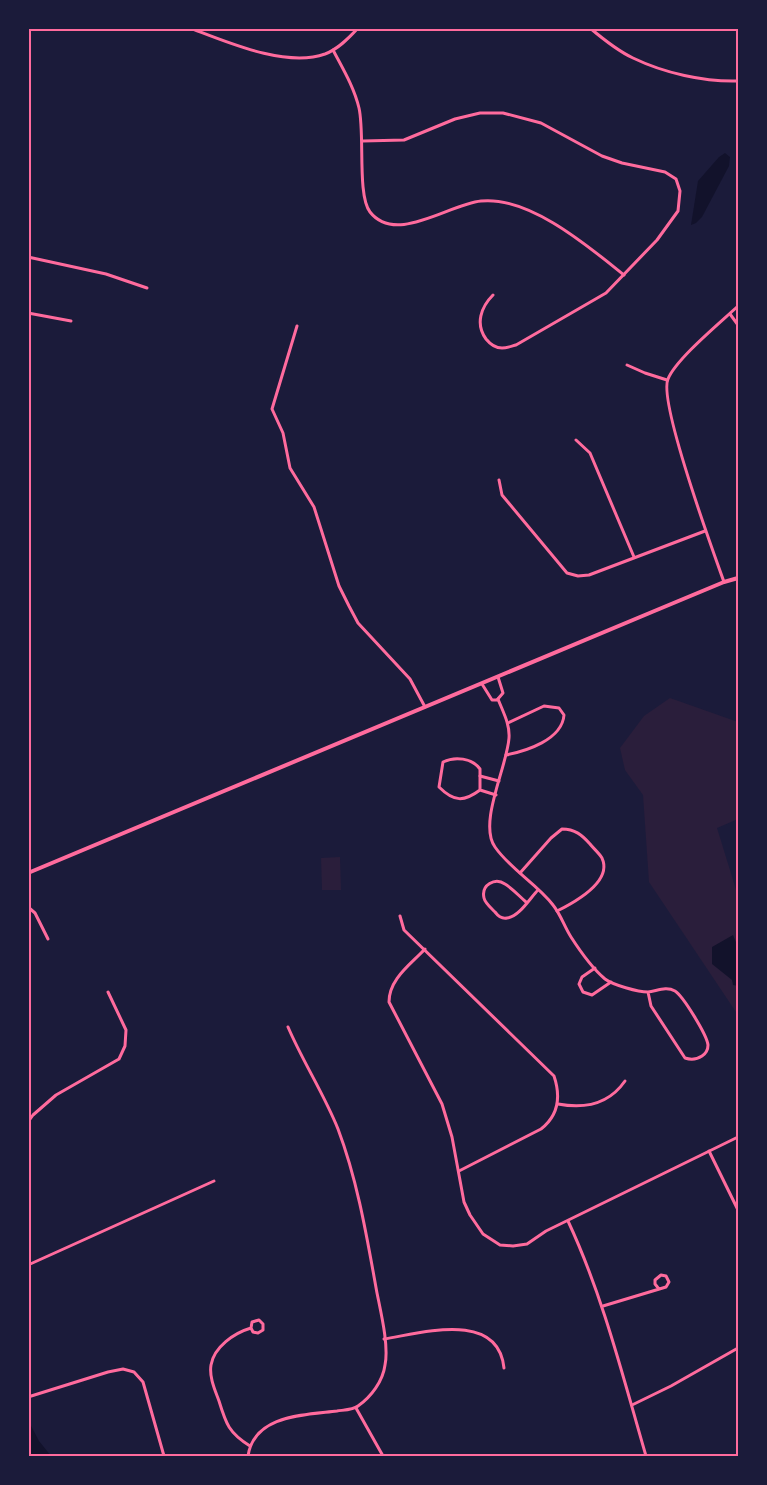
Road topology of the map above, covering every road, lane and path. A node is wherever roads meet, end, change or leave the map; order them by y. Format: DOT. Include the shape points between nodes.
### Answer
graph roads {
  1 [pos="190,28"];
  2 [pos="358,28"];
  3 [pos="590,28"];
  4 [pos="333,50"];
  5 [pos="738,81"];
  6 [pos="363,141"];
  7 [pos="28,257"];
  8 [pos="624,275"];
  9 [pos="147,288"];
  10 [pos="493,295"];
  11 [pos="738,306"];
  12 [pos="28,313"];
  13 [pos="730,314"];
  14 [pos="71,321"];
  15 [pos="738,325"];
  16 [pos="297,326"];
  17 [pos="627,365"];
  18 [pos="667,380"];
  19 [pos="576,440"];
  20 [pos="499,480"];
  21 [pos="705,531"];
  22 [pos="634,557"];
  23 [pos="738,578"];
  24 [pos="724,582"];
  25 [pos="498,677"];
  26 [pos="482,684"];
  27 [pos="498,699"];
  28 [pos="425,707"];
  29 [pos="508,723"];
  30 [pos="506,755"];
  31 [pos="480,777"];
  32 [pos="499,781"];
  33 [pos="480,789"];
  34 [pos="496,795"];
  35 [pos="28,873"];
  36 [pos="520,873"];
  37 [pos="538,890"];
  38 [pos="526,902"];
  39 [pos="28,907"];
  40 [pos="557,911"];
  41 [pos="400,916"];
  42 [pos="48,939"];
  43 [pos="425,949"];
  44 [pos="595,968"];
  45 [pos="611,982"];
  46 [pos="108,992"];
  47 [pos="648,992"];
  48 [pos="288,1027"];
  49 [pos="625,1081"];
  50 [pos="558,1104"];
  51 [pos="29,1121"];
  52 [pos="738,1137"];
  53 [pos="709,1152"];
  54 [pos="459,1171"];
  55 [pos="214,1181"];
  56 [pos="738,1210"];
  57 [pos="568,1221"];
  58 [pos="28,1265"];
  59 [pos="659,1288"];
  60 [pos="602,1306"];
  61 [pos="250,1328"];
  62 [pos="384,1339"];
  63 [pos="738,1348"];
  64 [pos="504,1368"];
  65 [pos="28,1397"];
  66 [pos="632,1406"];
  67 [pos="356,1408"];
  68 [pos="250,1446"];
  69 [pos="164,1456"];
  70 [pos="248,1456"];
  71 [pos="383,1456"];
  72 [pos="646,1456"];
  1 -- 4 [label="street" via="276,56 307,58"];
  2 -- 4 [label="street"];
  3 -- 5 [label="street" via="632,58 659,68 703,79"];
  4 -- 6 [label="street" via="351,83"];
  6 -- 8 [label="street" via="364,197 369,211 378,220 405,225 466,203 495,200 520,206 581,240"];
  6 -- 8 [label="street" via="404,140 454,119 503,113 541,123 602,156 665,172 676,179 680,191 678,211"];
  7 -- 9 [label="street" via="106,274"];
  8 -- 10 [label="street" via="600,298 516,345 500,348 490,344 481,333 485,303"];
  11 -- 13 [label="street"];
  12 -- 14 [label="street"];
  13 -- 15 [label="street"];
  13 -- 18 [label="street" via="697,344"];
  16 -- 28 [label="street" via="272,409 283,434 290,468 314,507 339,586 358,623 410,679"];
  17 -- 18 [label="street"];
  18 -- 21 [label="street" via="669,411"];
  19 -- 22 [label="street" via="590,453"];
  20 -- 22 [label="street" via="502,495 567,573 589,575"];
  21 -- 22 [label="street"];
  21 -- 24 [label="street"];
  23 -- 24 [label="street"];
  24 -- 25 [label="street"];
  25 -- 26 [label="street"];
  25 -- 27 [label="street" via="503,693"];
  26 -- 27 [label="street" via="489,698"];
  26 -- 28 [label="street"];
  27 -- 29 [label="street"];
  28 -- 35 [label="street"];
  29 -- 30 [label="street"];
  29 -- 30 [label="street" via="544,706 559,708 564,715 557,730 541,743"];
  30 -- 32 [label="street"];
  31 -- 32 [label="street"];
  31 -- 33 [label="street"];
  31 -- 33 [label="street" via="480,769 473,763 448,760 443,762 439,787 464,799"];
  32 -- 34 [label="street"];
  33 -- 34 [label="street"];
  34 -- 36 [label="street" via="488,831 494,845"];
  36 -- 37 [label="street"];
  36 -- 40 [label="street" via="562,829 577,832 585,839 601,857 601,878 580,898"];
  37 -- 38 [label="street"];
  37 -- 40 [label="street"];
  38 -- 38 [label="street" via="506,918 500,917 483,895 485,888 497,880"];
  39 -- 42 [label="street"];
  40 -- 44 [label="street"];
  41 -- 43 [label="street" via="404,930"];
  43 -- 50 [label="street" via="554,1076"];
  43 -- 54 [label="street" via="394,981 389,1002 442,1104"];
  44 -- 45 [label="street"];
  44 -- 45 [label="street" via="582,977 579,984 583,992 592,995"];
  45 -- 47 [label="street"];
  46 -- 51 [label="street" via="126,1030 119,1059 56,1095"];
  47 -- 47 [label="street" via="651,1006 685,1058 705,1055 706,1039 683,999 662,988"];
  48 -- 62 [label="street" via="329,1108 354,1175"];
  49 -- 50 [label="street" via="604,1100 574,1107"];
  50 -- 54 [label="street" via="551,1121 541,1129"];
  52 -- 53 [label="street"];
  53 -- 56 [label="street"];
  53 -- 57 [label="street"];
  54 -- 57 [label="street" via="470,1215 483,1234 500,1245 527,1244"];
  55 -- 58 [label="street"];
  57 -- 60 [label="street"];
  59 -- 59 [label="street" via="655,1280 666,1276 669,1282"];
  59 -- 60 [label="street"];
  60 -- 66 [label="street"];
  61 -- 61 [label="street" via="256,1319 263,1324 258,1333"];
  61 -- 68 [label="street" via="216,1351 211,1378 229,1429"];
  62 -- 64 [label="street" via="451,1330 477,1331 494,1342"];
  62 -- 67 [label="street" via="386,1365 378,1385"];
  63 -- 66 [label="street"];
  65 -- 69 [label="street" via="108,1372 134,1372 143,1382"];
  66 -- 72 [label="street"];
  67 -- 68 [label="street" via="284,1418 258,1433"];
  67 -- 71 [label="street"];
  68 -- 70 [label="street"];
}
